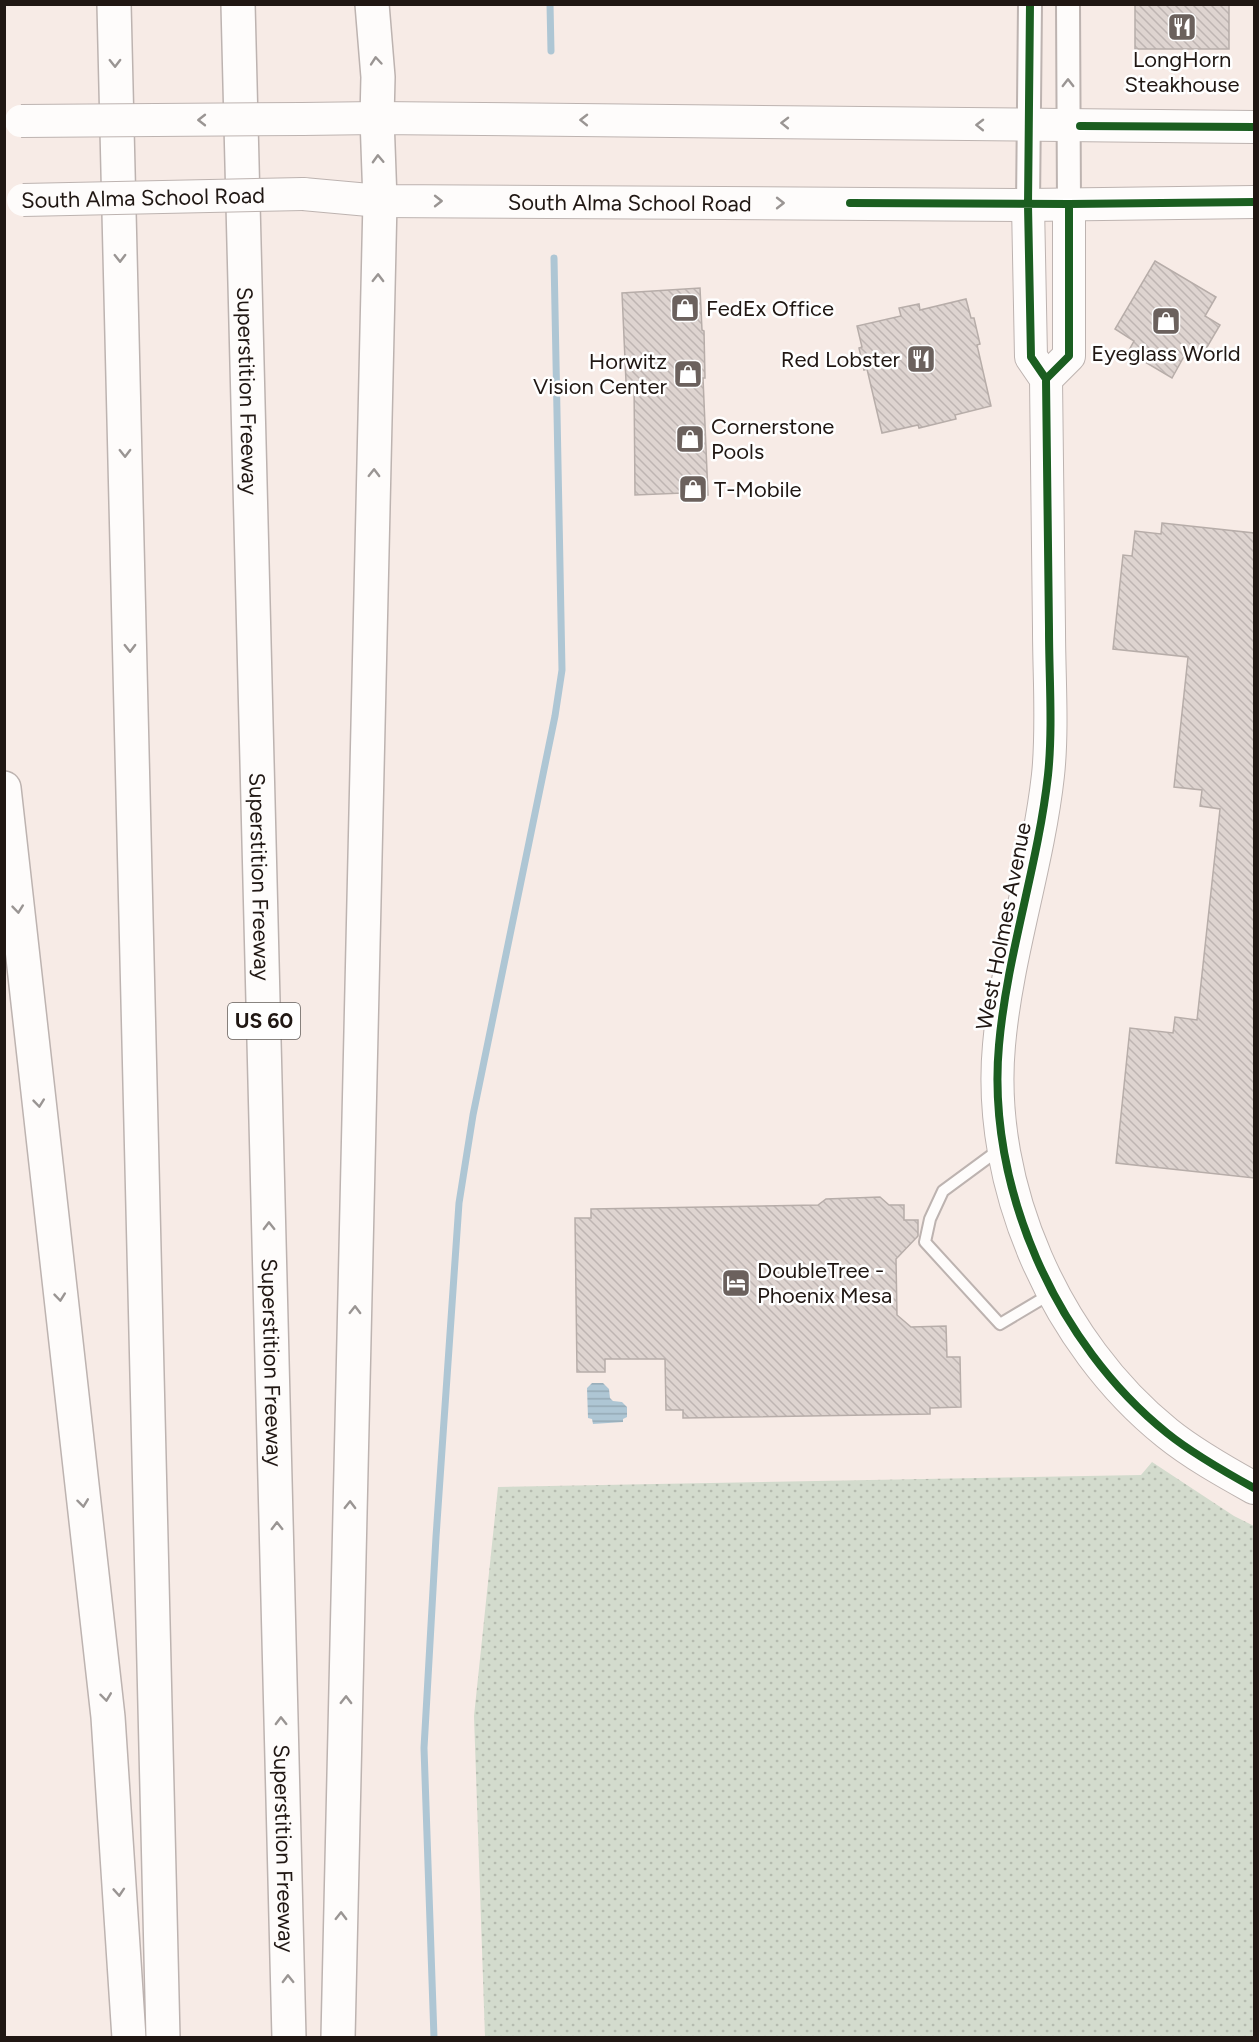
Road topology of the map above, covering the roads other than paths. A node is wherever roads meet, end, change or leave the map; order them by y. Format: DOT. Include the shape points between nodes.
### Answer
graph roads {
  1 [pos="114,4"];
  2 [pos="238,4"];
  3 [pos="372,4"];
  4 [pos="1030,4"];
  5 [pos="1068,4"];
  6 [pos="377,118"];
  7 [pos="13,122"];
  8 [pos="1029,126"];
  9 [pos="1068,127"];
  10 [pos="1254,127"];
  11 [pos="14,201"];
  12 [pos="380,201"];
  13 [pos="1254,201"];
  14 [pos="1069,204"];
  15 [pos="1029,205"];
  16 [pos="1046,379"];
  17 [pos="4,788"];
  18 [pos="1002,1147"];
  19 [pos="1054,1292"];
  20 [pos="1254,1488"];
  21 [pos="129,2037"];
  22 [pos="163,2037"];
  23 [pos="289,2037"];
  24 [pos="338,2037"];
  1 -- 22 [label="highway, one-way"];
  23 -- 2 [label="highway, Superstition Freeway / US 60, one-way"];
  6 -- 3 [label="highway, one-way"];
  4 -- 8 [label="street, West Holmes Avenue"];
  9 -- 5 [label="street, one-way"];
  6 -- 7 [label="main road, one-way, bridge"];
  8 -- 6 [label="main road, one-way"];
  12 -- 6 [label="highway, one-way"];
  8 -- 9 [label="main road"];
  8 -- 15 [label="street, West Holmes Avenue"];
  9 -- 10 [label="main road"];
  9 -- 14 [label="street"];
  11 -- 12 [label="main road, South Alma School Road, bridge" via="303,194"];
  12 -- 15 [label="main road, South Alma School Road, one-way"];
  24 -- 12 [label="highway, one-way"];
  13 -- 14 [label="main road, South Alma School Road"];
  14 -- 15 [label="main road, South Alma School Road"];
  14 -- 16 [label="main road" via="1069,356"];
  15 -- 16 [label="main road, West Holmes Avenue" via="1031,357"];
  16 -- 18 [label="main road, West Holmes Avenue" via="1048,771 1043,815 1003,1010 996,1085"];
  17 -- 21 [label="highway, one-way" via="108,1717"];
  18 -- 19 [label="main road, West Holmes Avenue" via="1027,1236"];
  18 -- 19 [label="lane" via="943,1191 925,1242 1000,1324"];
  19 -- 20 [label="main road, West Holmes Avenue" via="1083,1342 1136,1404 1167,1433"];
}
